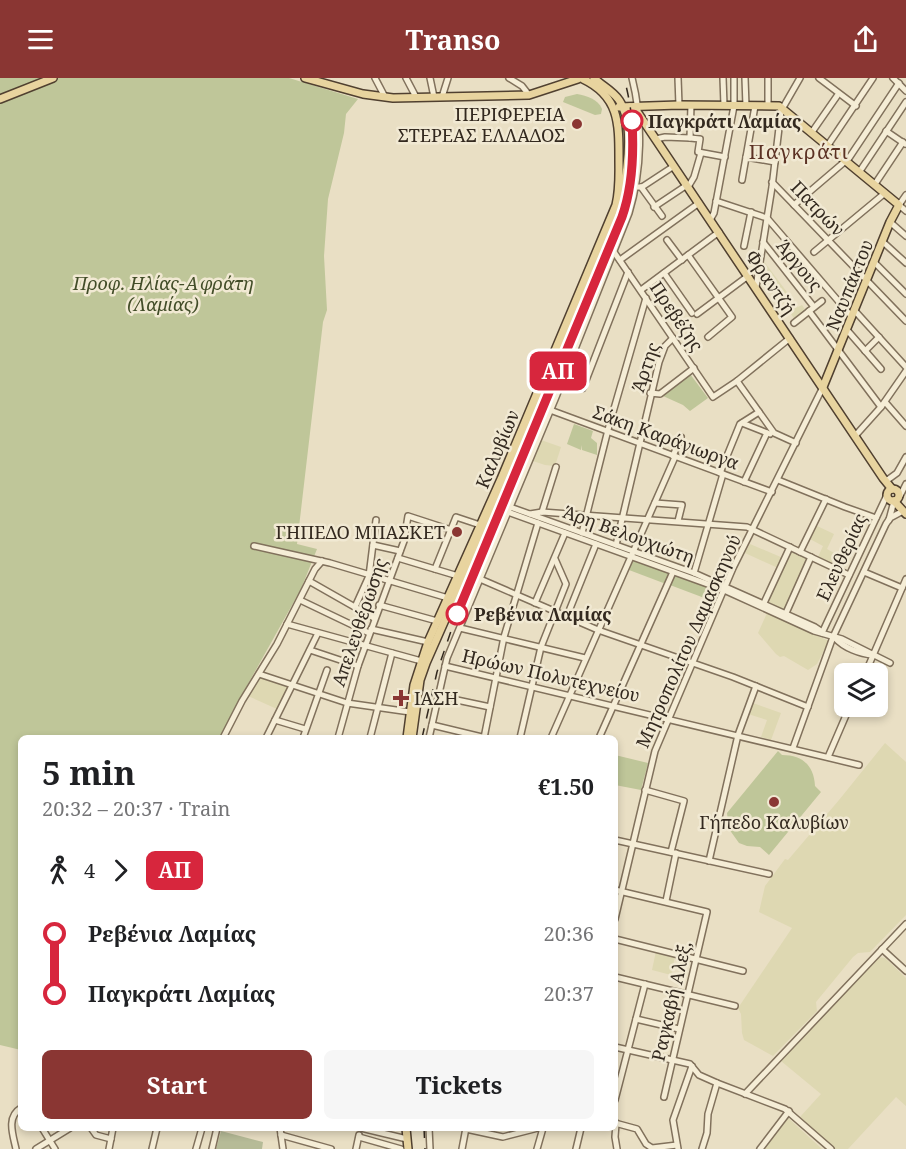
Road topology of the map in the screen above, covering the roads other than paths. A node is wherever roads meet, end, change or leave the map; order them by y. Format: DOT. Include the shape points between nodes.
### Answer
graph roads {
  1 [pos="53,78"];
  2 [pos="305,78"];
  3 [pos="406,78"];
  4 [pos="430,78"];
  5 [pos="448,78"];
  6 [pos="509,78"];
  7 [pos="565,78"];
  8 [pos="594,78"];
  9 [pos="632,78"];
  10 [pos="678,78"];
  11 [pos="723,78"];
  12 [pos="734,78"];
  13 [pos="745,78"];
  14 [pos="768,78"];
  15 [pos="800,78"];
  16 [pos="819,78"];
  17 [pos="873,78"];
  18 [pos="893,78"];
  19 [pos="581,79"];
  20 [pos="376,81"];
  21 [pos="519,81"];
  22 [pos="827,82"];
  23 [pos="898,83"];
  24 [pos="554,87"];
  25 [pos="906,91"];
  26 [pos="529,95"];
  27 [pos="375,96"];
  28 [pos="837,96"];
  29 [pos="385,97"];
  30 [pos="416,97"];
  31 [pos="438,97"];
  32 [pos="0,99"];
  33 [pos="906,102"];
  34 [pos="611,103"];
  35 [pos="679,105"];
  36 [pos="691,105"];
  37 [pos="724,105"];
  38 [pos="734,106"];
  39 [pos="746,106"];
  40 [pos="755,106"];
  41 [pos="768,106"];
  42 [pos="856,106"];
  43 [pos="632,108"];
  44 [pos="782,108"];
  45 [pos="646,125"];
  46 [pos="638,129"];
  47 [pos="886,131"];
  48 [pos="812,132"];
  49 [pos="690,138"];
  50 [pos="656,139"];
  51 [pos="904,143"];
  52 [pos="828,145"];
  53 [pos="701,153"];
  54 [pos="725,157"];
  55 [pos="746,157"];
  56 [pos="847,160"];
  57 [pos="775,162"];
  58 [pos="674,166"];
  59 [pos="860,171"];
  60 [pos="742,180"];
  61 [pos="772,182"];
  62 [pos="875,184"];
  63 [pos="688,186"];
  64 [pos="638,187"];
  65 [pos="885,193"];
  66 [pos="906,195"];
  67 [pos="716,201"];
  68 [pos="699,203"];
  69 [pos="794,205"];
  70 [pos="899,205"];
  71 [pos="654,207"];
  72 [pos="906,211"];
  73 [pos="751,212"];
  74 [pos="662,216"];
  75 [pos="767,218"];
  76 [pos="710,220"];
  77 [pos="890,222"];
  78 [pos="719,232"];
  79 [pos="906,236"];
  80 [pos="668,240"];
  81 [pos="828,240"];
  82 [pos="883,242"];
  83 [pos="763,243"];
  84 [pos="744,246"];
  85 [pos="614,252"];
  86 [pos="814,252"];
  87 [pos="688,255"];
  88 [pos="620,260"];
  89 [pos="682,260"];
  90 [pos="874,263"];
  91 [pos="906,263"];
  92 [pos="628,272"];
  93 [pos="664,273"];
  94 [pos="748,276"];
  95 [pos="868,280"];
  96 [pos="756,287"];
  97 [pos="641,290"];
  98 [pos="906,294"];
  99 [pos="646,298"];
  100 [pos="719,298"];
  101 [pos="822,301"];
  102 [pos="814,307"];
  103 [pos="809,311"];
  104 [pos="854,314"];
  105 [pos="906,321"];
  106 [pos="794,322"];
  107 [pos="847,330"];
  108 [pos="708,337"];
  109 [pos="879,337"];
  110 [pos="673,338"];
  111 [pos="790,338"];
  112 [pos="839,351"];
  113 [pos="865,351"];
  114 [pos="694,368"];
  115 [pos="881,369"];
  116 [pos="906,369"];
  117 [pos="737,381"];
  118 [pos="823,387"];
  119 [pos="583,388"];
  120 [pos="650,393"];
  121 [pos="883,404"];
  122 [pos="550,411"];
  123 [pos="759,412"];
  124 [pos="742,423"];
  125 [pos="906,426"];
  126 [pos="608,432"];
  127 [pos="767,433"];
  128 [pos="774,433"];
  129 [pos="855,436"];
  130 [pos="681,437"];
  131 [pos="638,443"];
  132 [pos="796,443"];
  133 [pos="674,456"];
  134 [pos="906,457"];
  135 [pos="556,467"];
  136 [pos="721,473"];
  137 [pos="897,473"];
  138 [pos="507,479"];
  139 [pos="778,480"];
  140 [pos="884,480"];
  141 [pos="744,482"];
  142 [pos="906,484"];
  143 [pos="519,485"];
  144 [pos="890,491"];
  145 [pos="772,492"];
  146 [pos="826,499"];
  147 [pos="896,499"];
  148 [pos="655,503"];
  149 [pos="509,509"];
  150 [pos="542,512"];
  151 [pos="905,512"];
  152 [pos="530,514"];
  153 [pos="587,515"];
  154 [pos="622,517"];
  155 [pos="876,518"];
  156 [pos="648,519"];
  157 [pos="376,520"];
  158 [pos="888,521"];
  159 [pos="678,522"];
  160 [pos="538,523"];
  161 [pos="707,524"];
  162 [pos="480,525"];
  163 [pos="753,529"];
  164 [pos="451,530"];
  165 [pos="565,532"];
  166 [pos="582,533"];
  167 [pos="596,544"];
  168 [pos="373,545"];
  169 [pos="616,545"];
  170 [pos="254,546"];
  171 [pos="790,547"];
  172 [pos="400,551"];
  173 [pos="800,552"];
  174 [pos="632,554"];
  175 [pos="811,557"];
  176 [pos="398,558"];
  177 [pos="555,559"];
  178 [pos="322,561"];
  179 [pos="435,569"];
  180 [pos="673,572"];
  181 [pos="864,572"];
  182 [pos="694,573"];
  183 [pos="849,575"];
  184 [pos="369,576"];
  185 [pos="458,576"];
  186 [pos="480,579"];
  187 [pos="906,579"];
  188 [pos="309,581"];
  189 [pos="388,581"];
  190 [pos="725,588"];
  191 [pos="902,588"];
  192 [pos="516,595"];
  193 [pos="448,598"];
  194 [pos="300,600"];
  195 [pos="535,603"];
  196 [pos="764,603"];
  197 [pos="379,605"];
  198 [pos="355,607"];
  199 [pos="555,611"];
  200 [pos="786,614"];
  201 [pos="567,616"];
  202 [pos="374,618"];
  203 [pos="437,621"];
  204 [pos="287,624"];
  205 [pos="460,628"];
  206 [pos="598,630"];
  207 [pos="370,631"];
  208 [pos="318,633"];
  209 [pos="822,633"];
  210 [pos="504,638"];
  211 [pos="834,638"];
  212 [pos="428,642"];
  213 [pos="641,645"];
  214 [pos="365,646"];
  215 [pos="541,647"];
  216 [pos="310,650"];
  217 [pos="392,653"];
  218 [pos="873,655"];
  219 [pos="585,658"];
  220 [pos="423,662"];
  221 [pos="693,663"];
  222 [pos="870,663"];
  223 [pos="890,663"];
  224 [pos="358,666"];
  225 [pos="445,666"];
  226 [pos="327,670"];
  227 [pos="259,674"];
  228 [pos="495,678"];
  229 [pos="292,685"];
  230 [pos="756,686"];
  231 [pos="532,687"];
  232 [pos="318,693"];
  233 [pos="569,695"];
  234 [pos="438,696"];
  235 [pos="347,703"];
  236 [pos="613,705"];
  237 [pos="490,707"];
  238 [pos="808,707"];
  239 [pos="378,708"];
  240 [pos="410,712"];
  241 [pos="845,717"];
  242 [pos="669,719"];
  243 [pos="275,720"];
  244 [pos="432,725"];
  245 [pos="305,729"];
  246 [pos="224,735"];
  247 [pos="268,735"];
  248 [pos="304,735"];
  249 [pos="339,735"];
  250 [pos="371,735"];
  251 [pos="407,735"];
  252 [pos="412,735"];
  253 [pos="430,735"];
  254 [pos="473,735"];
  255 [pos="485,735"];
  256 [pos="521,735"];
  257 [pos="551,735"];
  258 [pos="600,735"];
  259 [pos="738,735"];
  260 [pos="793,748"];
  261 [pos="828,757"];
  262 [pos="859,765"];
  263 [pos="645,790"];
  264 [pos="618,841"];
  265 [pos="633,844"];
  266 [pos="673,853"];
  267 [pos="709,861"];
  268 [pos="769,874"];
  269 [pos="618,890"];
  270 [pos="622,891"];
  271 [pos="666,901"];
  272 [pos="618,907"];
  273 [pos="906,924"];
  274 [pos="618,940"];
  275 [pos="882,949"];
  276 [pos="697,959"];
  277 [pos="743,971"];
  278 [pos="906,971"];
  279 [pos="618,978"];
  280 [pos="645,984"];
  281 [pos="688,994"];
  282 [pos="735,1006"];
  283 [pos="636,1019"];
  284 [pos="679,1029"];
  285 [pos="618,1048"];
  286 [pos="627,1049"];
  287 [pos="672,1059"];
  288 [pos="692,1066"];
  289 [pos="618,1078"];
  290 [pos="717,1083"];
  291 [pos="745,1094"];
  292 [pos="664,1096"];
  293 [pos="18,1110"];
  294 [pos="789,1111"];
  295 [pos="618,1124"];
  296 [pos="44,1131"];
  297 [pos="65,1131"];
  298 [pos="93,1131"];
  299 [pos="112,1131"];
  300 [pos="156,1131"];
  301 [pos="201,1131"];
  302 [pos="216,1131"];
  303 [pos="280,1131"];
  304 [pos="360,1131"];
  305 [pos="369,1131"];
  306 [pos="377,1131"];
  307 [pos="406,1131"];
  308 [pos="429,1131"];
  309 [pos="466,1131"];
  310 [pos="475,1131"];
  311 [pos="496,1131"];
  312 [pos="526,1131"];
  313 [pos="542,1131"];
  314 [pos="580,1131"];
  315 [pos="615,1131"];
  316 [pos="493,1135"];
  317 [pos="359,1137"];
  318 [pos="407,1139"];
  319 [pos="111,1140"];
  320 [pos="367,1140"];
  321 [pos="50,1141"];
  322 [pos="678,1147"];
  323 [pos="16,1149"];
  324 [pos="36,1149"];
  325 [pos="55,1149"];
  326 [pos="109,1149"];
  327 [pos="152,1149"];
  328 [pos="196,1149"];
  329 [pos="212,1149"];
  330 [pos="283,1149"];
  331 [pos="332,1149"];
  332 [pos="356,1149"];
  333 [pos="400,1149"];
  334 [pos="408,1149"];
  335 [pos="430,1149"];
  336 [pos="462,1149"];
  337 [pos="537,1149"];
  338 [pos="576,1149"];
  339 [pos="617,1149"];
  340 [pos="702,1149"];
  341 [pos="760,1149"];
  342 [pos="831,1149"];
  1 -- 32 [label="main road"];
  2 -- 27 [label="main road"];
  3 -- 30 [label="street"];
  4 -- 31 [label="street"];
  5 -- 31 [label="street"];
  6 -- 21 [label="street"];
  7 -- 24 [label="main road"];
  8 -- 43 [label="main road"];
  9 -- 43 [label="street"];
  10 -- 35 [label="street"];
  11 -- 37 [label="street"];
  12 -- 38 [label="street"];
  13 -- 39 [label="street"];
  14 -- 41 [label="street"];
  15 -- 44 [label="street"];
  16 -- 22 [label="street"];
  17 -- 42 [label="street"];
  18 -- 23 [label="street"];
  19 -- 24 [label="main road"];
  19 -- 34 [label="main road"];
  20 -- 27 [label="street"];
  20 -- 29 [label="street"];
  21 -- 26 [label="street"];
  22 -- 42 [label="street"];
  23 -- 25 [label="street"];
  23 -- 56 [label="street"];
  24 -- 26 [label="main road"];
  26 -- 31 [label="main road"];
  27 -- 29 [label="main road"];
  28 -- 48 [label="street"];
  29 -- 30 [label="main road"];
  30 -- 31 [label="main road"];
  33 -- 47 [label="street"];
  34 -- 43 [label="main road"];
  34 -- 162 [label="main road, Καλυβίων" via="619,127 620,185 616,205"];
  35 -- 36 [label="main road"];
  35 -- 43 [label="main road"];
  36 -- 37 [label="main road"];
  36 -- 49 [label="street"];
  37 -- 38 [label="main road"];
  38 -- 39 [label="main road"];
  38 -- 54 [label="street"];
  39 -- 40 [label="main road"];
  40 -- 41 [label="main road"];
  40 -- 55 [label="street"];
  41 -- 44 [label="main road"];
  42 -- 52 [label="street"];
  43 -- 45 [label="main road, Φραντζή"];
  43 -- 46 [label="street"];
  43 -- 138 [label="main road, Καλυβίων" via="626,119 628,153 620,210"];
  44 -- 48 [label="main road"];
  44 -- 57 [label="street"];
  45 -- 46 [label="main road"];
  45 -- 50 [label="main road, Φραντζή"];
  46 -- 64 [label="street"];
  47 -- 51 [label="street"];
  47 -- 59 [label="street"];
  48 -- 52 [label="main road"];
  49 -- 50 [label="street"];
  49 -- 53 [label="street" via="700,139"];
  50 -- 58 [label="main road, Φραντζή"];
  51 -- 62 [label="street"];
  52 -- 56 [label="main road"];
  53 -- 54 [label="street"];
  53 -- 63 [label="street"];
  54 -- 67 [label="street"];
  55 -- 57 [label="street"];
  55 -- 60 [label="street"];
  56 -- 59 [label="main road"];
  56 -- 69 [label="street"];
  57 -- 61 [label="street"];
  58 -- 63 [label="main road, Φραντζή"];
  58 -- 64 [label="street"];
  59 -- 62 [label="main road"];
  61 -- 69 [label="street, Πατρών"];
  61 -- 75 [label="street"];
  62 -- 65 [label="main road"];
  63 -- 68 [label="main road, Φραντζή"];
  63 -- 71 [label="street"];
  64 -- 71 [label="street"];
  64 -- 85 [label="street"];
  65 -- 70 [label="main road"];
  65 -- 81 [label="street"];
  66 -- 70 [label="street, Ναυπάκτου"];
  67 -- 73 [label="street"];
  67 -- 76 [label="street"];
  68 -- 76 [label="main road, Φραντζή"];
  68 -- 88 [label="street"];
  69 -- 81 [label="street, Πατρών"];
  70 -- 72 [label="street"];
  70 -- 77 [label="main road, Ναυπάκτου"];
  71 -- 74 [label="street"];
  73 -- 75 [label="street"];
  73 -- 84 [label="street"];
  75 -- 83 [label="street"];
  75 -- 104 [label="street"];
  76 -- 78 [label="main road, Φραντζή"];
  77 -- 79 [label="street"];
  77 -- 82 [label="main road, Ναυπάκτου"];
  78 -- 87 [label="street"];
  78 -- 94 [label="main road, Φραντζή"];
  80 -- 89 [label="street"];
  81 -- 86 [label="street"];
  81 -- 95 [label="street, Πατρών"];
  82 -- 90 [label="main road, Ναυπάκτου"];
  82 -- 91 [label="street"];
  83 -- 96 [label="street"];
  83 -- 102 [label="street, Άργους"];
  85 -- 88 [label="street, Πρεβέζης"];
  85 -- 122 [label="street"];
  87 -- 89 [label="street"];
  87 -- 100 [label="street"];
  88 -- 92 [label="street, Πρεβέζης"];
  89 -- 93 [label="street"];
  90 -- 95 [label="main road, Ναυπάκτου"];
  90 -- 98 [label="street"];
  92 -- 97 [label="street, Πρεβέζης"];
  92 -- 119 [label="street"];
  93 -- 97 [label="street"];
  93 -- 100 [label="street" via="694,314"];
  94 -- 96 [label="main road, Φραντζή"];
  94 -- 100 [label="street"];
  95 -- 104 [label="main road, Ναυπάκτου"];
  95 -- 105 [label="street, Πατρών"];
  96 -- 111 [label="main road, Φραντζή"];
  97 -- 99 [label="street, Πρεβέζης"];
  99 -- 110 [label="street, Πρεβέζης"];
  99 -- 126 [label="street"];
  100 -- 108 [label="street" via="732,317"];
  101 -- 102 [label="street"];
  102 -- 103 [label="street"];
  103 -- 106 [label="street"];
  103 -- 112 [label="street, Άργους"];
  104 -- 107 [label="main road, Ναυπάκτου"];
  104 -- 109 [label="street"];
  107 -- 112 [label="main road, Ναυπάκτου"];
  107 -- 113 [label="street"];
  109 -- 113 [label="street"];
  109 -- 116 [label="street"];
  110 -- 114 [label="street, Πρεβέζης"];
  110 -- 120 [label="street, Άρτης" via="662,352"];
  111 -- 117 [label="street"];
  111 -- 118 [label="main road, Φραντζή"];
  112 -- 118 [label="main road, Ναυπάκτου"];
  112 -- 121 [label="street, Άργους"];
  113 -- 115 [label="street"];
  114 -- 117 [label="street, Πρεβέζης" via="713,397"];
  114 -- 120 [label="street" via="660,394"];
  116 -- 121 [label="street"];
  117 -- 123 [label="street"];
  118 -- 129 [label="main road, Φραντζή"];
  118 -- 132 [label="street, Μητροπολίτου Δαμασκηνού"];
  120 -- 131 [label="street, Άρτης"];
  121 -- 125 [label="street, Άργους"];
  121 -- 129 [label="street"];
  122 -- 126 [label="street, Σάκη Καράγιωργα"];
  122 -- 143 [label="street"];
  123 -- 124 [label="street"];
  123 -- 128 [label="street"];
  124 -- 127 [label="street"];
  124 -- 136 [label="street"];
  126 -- 131 [label="street, Σάκη Καράγιωργα"];
  126 -- 153 [label="street"];
  127 -- 128 [label="street"];
  127 -- 141 [label="street"];
  128 -- 132 [label="street"];
  129 -- 140 [label="main road, Φραντζή"];
  130 -- 133 [label="street"];
  131 -- 133 [label="street, Σάκη Καράγιωργα"];
  131 -- 154 [label="street, Άρτης"];
  132 -- 139 [label="street, Μητροπολίτου Δαμασκηνού"];
  133 -- 136 [label="street, Σάκη Καράγιωργα"];
  133 -- 148 [label="street"];
  134 -- 137 [label="street"];
  135 -- 150 [label="street"];
  136 -- 141 [label="street, Σάκη Καράγιωργα"];
  136 -- 161 [label="street"];
  137 -- 140 [label="street"];
  137 -- 144 [label="street, Ελευθερίας"];
  138 -- 143 [label="street"];
  138 -- 220 [label="main road, Καλυβίων"];
  139 -- 145 [label="street, Μητροπολίτου Δαμασκηνού"];
  139 -- 146 [label="street"];
  140 -- 144 [label="main road, Φραντζή"];
  141 -- 145 [label="street, Σάκη Καράγιωργα"];
  142 -- 147 [label="street"];
  143 -- 149 [label="street"];
  144 -- 147 [label="main road" via="888,499"];
  144 -- 147 [label="main road, Φραντζή" via="898,491"];
  144 -- 155 [label="street, Ελευθερίας"];
  145 -- 163 [label="street, Μητροπολίτου Δαμασκηνού"];
  146 -- 155 [label="street"];
  146 -- 173 [label="street"];
  147 -- 151 [label="main road"];
  147 -- 158 [label="street"];
  148 -- 156 [label="street"];
  148 -- 159 [label="street" via="682,505"];
  149 -- 152 [label="street, Άρη Βελουχιώτη"];
  149 -- 160 [label="street, Άρη Βελουχιώτη"];
  149 -- 186 [label="street"];
  150 -- 152 [label="street"];
  150 -- 153 [label="street"];
  151 -- 158 [label="street, Ελευθερίας"];
  152 -- 166 [label="street, Άρη Βελουχιώτη"];
  153 -- 154 [label="street"];
  153 -- 166 [label="street"];
  154 -- 156 [label="street"];
  154 -- 169 [label="street, Άρτης"];
  155 -- 183 [label="street, Ελευθερίας"];
  156 -- 159 [label="street"];
  156 -- 174 [label="street"];
  157 -- 168 [label="street"];
  158 -- 181 [label="street, Ελευθερίας"];
  159 -- 161 [label="street"];
  160 -- 165 [label="street, Άρη Βελουχιώτη"];
  160 -- 192 [label="street"];
  161 -- 163 [label="street"];
  161 -- 182 [label="street"];
  162 -- 164 [label="street" via="456,517"];
  162 -- 185 [label="main road, Καλυβίων"];
  163 -- 171 [label="street"];
  163 -- 190 [label="street, Μητροπολίτου Δαμασκηνού"];
  164 -- 172 [label="street, Απελευθέρωσης" via="408,516"];
  164 -- 179 [label="street"];
  165 -- 167 [label="street, Άρη Βελουχιώτη"];
  165 -- 177 [label="street"];
  166 -- 169 [label="street, Άρη Βελουχιώτη"];
  167 -- 174 [label="street, Άρη Βελουχιώτη"];
  167 -- 201 [label="street"];
  168 -- 172 [label="street"];
  168 -- 184 [label="street"];
  169 -- 174 [label="street, Άρη Βελουχιώτη"];
  170 -- 178 [label="street"];
  171 -- 173 [label="street"];
  171 -- 196 [label="street"];
  172 -- 176 [label="street, Απελευθέρωσης"];
  173 -- 175 [label="street"];
  174 -- 180 [label="street, Άρη Βελουχιώτη"];
  174 -- 182 [label="street, Άρη Βελουχιώτη"];
  174 -- 206 [label="street"];
  175 -- 183 [label="street"];
  175 -- 200 [label="street"];
  176 -- 179 [label="street"];
  176 -- 189 [label="street, Απελευθέρωσης"];
  177 -- 195 [label="street"];
  177 -- 199 [label="street" via="566,584"];
  178 -- 184 [label="street"];
  178 -- 188 [label="street"];
  179 -- 185 [label="street"];
  180 -- 190 [label="street, Άρη Βελουχιώτη"];
  180 -- 213 [label="street"];
  181 -- 191 [label="street"];
  181 -- 211 [label="street, Ελευθερίας"];
  182 -- 190 [label="street, Άρη Βελουχιώτη"];
  183 -- 209 [label="street, Ελευθερίας"];
  184 -- 189 [label="street"];
  184 -- 198 [label="street"];
  185 -- 193 [label="main road, Καλυβίων"];
  186 -- 192 [label="street"];
  186 -- 205 [label="street"];
  187 -- 191 [label="street"];
  188 -- 194 [label="street"];
  188 -- 198 [label="street"];
  189 -- 193 [label="street"];
  189 -- 197 [label="street, Απελευθέρωσης"];
  190 -- 196 [label="street, Άρη Βελουχιώτη"];
  190 -- 209 [label="street, Άρη Βελουχιώτη"];
  190 -- 221 [label="street, Μητροπολίτου Δαμασκηνού"];
  191 -- 218 [label="street"];
  192 -- 195 [label="street"];
  192 -- 210 [label="street"];
  193 -- 203 [label="main road, Καλυβίων"];
  194 -- 204 [label="street"];
  194 -- 207 [label="street"];
  195 -- 199 [label="street"];
  196 -- 200 [label="street, Άρη Βελουχιώτη"];
  197 -- 202 [label="street, Απελευθέρωσης"];
  197 -- 203 [label="street"];
  198 -- 202 [label="street"];
  199 -- 201 [label="street"];
  199 -- 215 [label="street"];
  200 -- 209 [label="street, Άρη Βελουχιώτη"];
  201 -- 206 [label="street"];
  202 -- 207 [label="street, Απελευθέρωσης"];
  203 -- 212 [label="main road, Καλυβίων"];
  204 -- 208 [label="street"];
  204 -- 227 [label="street"];
  205 -- 210 [label="street"];
  205 -- 225 [label="street"];
  206 -- 213 [label="street"];
  206 -- 219 [label="street"];
  207 -- 212 [label="street"];
  207 -- 214 [label="street, Απελευθέρωσης"];
  208 -- 214 [label="street"];
  208 -- 216 [label="street"];
  209 -- 211 [label="street"];
  210 -- 215 [label="street"];
  210 -- 228 [label="street"];
  211 -- 218 [label="street" via="865,655"];
  211 -- 238 [label="street, Ελευθερίας"];
  212 -- 220 [label="main road, Καλυβίων"];
  213 -- 221 [label="street"];
  213 -- 236 [label="street"];
  214 -- 217 [label="street"];
  214 -- 224 [label="street, Απελευθέρωσης"];
  215 -- 219 [label="street"];
  215 -- 231 [label="street"];
  216 -- 224 [label="street"];
  216 -- 229 [label="street"];
  217 -- 220 [label="street"];
  217 -- 239 [label="street"];
  218 -- 222 [label="street"];
  218 -- 223 [label="street"];
  219 -- 233 [label="street"];
  220 -- 240 [label="main road, Καλυβίων"];
  220 -- 252 [label="main road, Καλυβίων"];
  221 -- 230 [label="street"];
  221 -- 242 [label="street, Μητροπολίτου Δαμασκηνού"];
  224 -- 235 [label="street, Απελευθέρωσης"];
  225 -- 228 [label="street, Ηρώων Πολυτεχνείου"];
  225 -- 234 [label="street"];
  226 -- 232 [label="street"];
  227 -- 229 [label="street"];
  227 -- 246 [label="street"];
  228 -- 231 [label="street, Ηρώων Πολυτεχνείου"];
  228 -- 237 [label="street"];
  229 -- 232 [label="street"];
  229 -- 243 [label="street"];
  230 -- 238 [label="street"];
  230 -- 259 [label="street"];
  231 -- 233 [label="street, Ηρώων Πολυτεχνείου"];
  231 -- 256 [label="street"];
  232 -- 235 [label="street"];
  232 -- 245 [label="street"];
  233 -- 236 [label="street, Ηρώων Πολυτεχνείου"];
  233 -- 257 [label="street"];
  234 -- 237 [label="street"];
  234 -- 244 [label="street"];
  235 -- 239 [label="street"];
  235 -- 249 [label="street, Απελευθέρωσης"];
  236 -- 242 [label="street, Ηρώων Πολυτεχνείου"];
  236 -- 258 [label="street"];
  237 -- 255 [label="street"];
  238 -- 260 [label="street, Ελευθερίας"];
  239 -- 240 [label="street"];
  239 -- 250 [label="street"];
  240 -- 251 [label="main road, Καλυβίων"];
  241 -- 261 [label="street"];
  242 -- 259 [label="street, Ηρώων Πολυτεχνείου"];
  242 -- 263 [label="street, Μητροπολίτου Δαμασκηνού" via="653,755"];
  243 -- 245 [label="street"];
  243 -- 247 [label="street"];
  244 -- 253 [label="street"];
  244 -- 254 [label="street"];
  245 -- 248 [label="street"];
  259 -- 260 [label="street, Ηρώων Πολυτεχνείου"];
  259 -- 267 [label="street"];
  260 -- 261 [label="street, Ηρώων Πολυτεχνείου"];
  261 -- 262 [label="street, Ηρώων Πολυτεχνείου"];
  263 -- 265 [label="street, Μητροπολίτου Δαμασκηνού"];
  263 -- 266 [label="street" via="684,801"];
  264 -- 265 [label="street"];
  265 -- 266 [label="street"];
  265 -- 270 [label="street, Μητροπολίτου Δαμασκηνού"];
  266 -- 267 [label="street"];
  266 -- 271 [label="street"];
  267 -- 268 [label="street"];
  269 -- 270 [label="street"];
  270 -- 271 [label="street"];
  270 -- 272 [label="street, Μητροπολίτου Δαμασκηνού"];
  271 -- 276 [label="street, Ραγκαβή Αλεξ," via="707,912"];
  273 -- 275 [label="street"];
  274 -- 276 [label="street"];
  275 -- 278 [label="street"];
  275 -- 291 [label="street"];
  276 -- 277 [label="street"];
  276 -- 281 [label="street, Ραγκαβή Αλεξ,"];
  279 -- 280 [label="street"];
  280 -- 281 [label="street"];
  280 -- 283 [label="street"];
  281 -- 282 [label="street"];
  281 -- 284 [label="street, Ραγκαβή Αλεξ,"];
  283 -- 284 [label="street"];
  283 -- 286 [label="street"];
  284 -- 287 [label="street, Ραγκαβή Αλεξ,"];
  285 -- 286 [label="street"];
  286 -- 287 [label="street"];
  286 -- 289 [label="street"];
  287 -- 288 [label="street"];
  287 -- 292 [label="street, Ραγκαβή Αλεξ,"];
  288 -- 290 [label="street" via="699,1075"];
  288 -- 322 [label="street" via="673,1120"];
  290 -- 291 [label="street"];
  290 -- 340 [label="street"];
  291 -- 294 [label="street"];
  293 -- 323 [label="street" via="12,1121"];
  294 -- 341 [label="street"];
  294 -- 342 [label="street"];
  295 -- 322 [label="street" via="638,1129 652,1148"];
  296 -- 321 [label="street"];
  297 -- 321 [label="street"];
  298 -- 319 [label="street"];
  299 -- 319 [label="street"];
  300 -- 327 [label="street"];
  301 -- 328 [label="street"];
  302 -- 329 [label="street"];
  303 -- 330 [label="street"];
  303 -- 331 [label="street"];
  304 -- 317 [label="street"];
  305 -- 320 [label="street"];
  306 -- 318 [label="street"];
  307 -- 318 [label="main road"];
  308 -- 335 [label="street"];
  309 -- 336 [label="street"];
  310 -- 316 [label="street"];
  311 -- 316 [label="street"];
  312 -- 316 [label="street"];
  313 -- 337 [label="street"];
  314 -- 338 [label="street"];
  315 -- 339 [label="street"];
  317 -- 320 [label="street"];
  317 -- 332 [label="street"];
  318 -- 334 [label="main road"];
  319 -- 326 [label="street"];
  320 -- 333 [label="street"];
  321 -- 324 [label="street"];
  321 -- 325 [label="street"];
}
